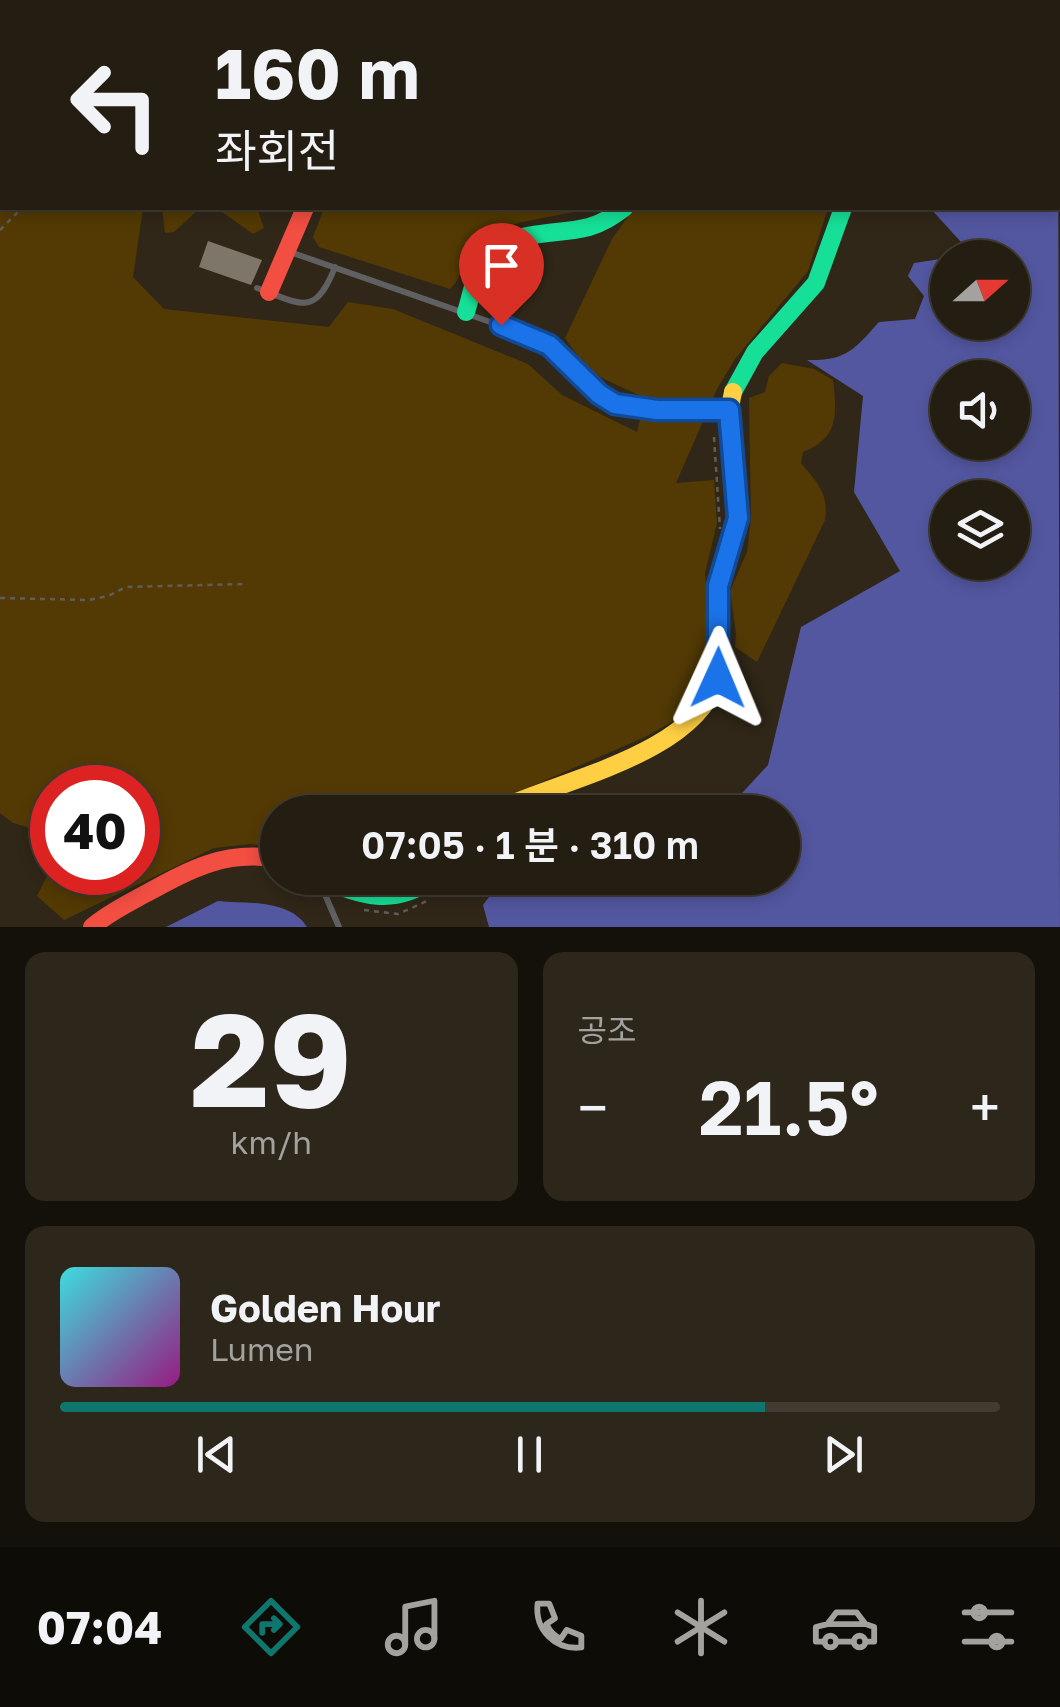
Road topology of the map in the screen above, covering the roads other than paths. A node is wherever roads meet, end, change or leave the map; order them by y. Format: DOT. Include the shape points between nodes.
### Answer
graph roads {
  1 [pos="304,210"];
  2 [pos="622,210"];
  3 [pos="841,210"];
  4 [pos="288,252"];
  5 [pos="335,266"];
  6 [pos="263,290"];
  7 [pos="466,312"];
  8 [pos="723,410"];
  9 [pos="533,795"];
  10 [pos="260,855"];
  11 [pos="325,895"];
  12 [pos="360,895"];
  13 [pos="401,895"];
  14 [pos="92,927"];
  15 [pos="339,927"];
  1 -- 4 [label="street"];
  2 -- 7 [label="street" via="584,230 501,244 481,266"];
  3 -- 8 [label="street" via="818,280 754,352"];
  4 -- 5 [label="lane"];
  4 -- 6 [label="street"];
  5 -- 6 [label="lane" via="314,301"];
  5 -- 7 [label="lane"];
  7 -- 8 [label="lane" via="549,345 615,404"];
  8 -- 9 [label="street" via="738,518 718,586 720,663 712,694 668,737"];
  10 -- 14 [label="street" via="208,860"];
  11 -- 15 [label="lane"];
  12 -- 13 [label="street"];
}
